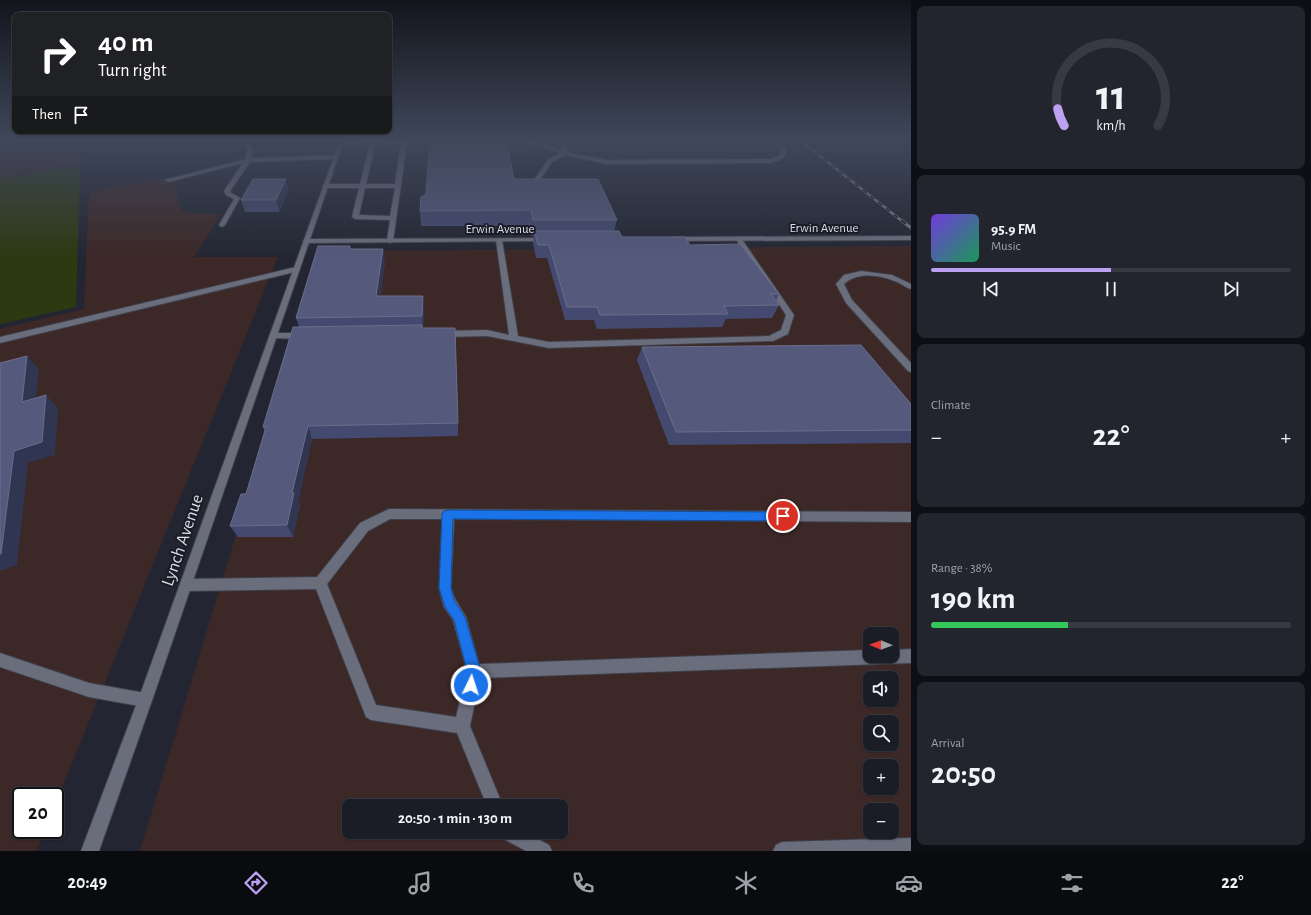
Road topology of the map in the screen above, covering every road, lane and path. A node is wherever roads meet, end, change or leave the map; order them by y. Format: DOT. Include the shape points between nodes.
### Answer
graph roads {
  1 [pos="235,180"];
  2 [pos="327,180"];
  3 [pos="364,180"];
  4 [pos="399,180"];
  5 [pos="537,180"];
  6 [pos="551,183"];
  7 [pos="325,186"];
  8 [pos="362,186"];
  9 [pos="398,186"];
  10 [pos="394,218"];
  11 [pos="222,225"];
  12 [pos="911,238"];
  13 [pos="667,239"];
  14 [pos="739,239"];
  15 [pos="499,240"];
  16 [pos="555,240"];
  17 [pos="306,241"];
  18 [pos="390,241"];
  19 [pos="296,269"];
  20 [pos="911,287"];
  21 [pos="432,334"];
  22 [pos="272,336"];
  23 [pos="312,336"];
  24 [pos="514,338"];
  25 [pos="0,340"];
  26 [pos="911,369"];
  27 [pos="448,514"];
  28 [pos="911,517"];
  29 [pos="320,582"];
  30 [pos="186,585"];
  31 [pos="911,656"];
  32 [pos="0,660"];
  33 [pos="474,671"];
  34 [pos="145,700"];
  35 [pos="462,726"];
  36 [pos="492,799"];
  37 [pos="521,839"];
  38 [pos="911,848"];
  39 [pos="90,851"];
  40 [pos="544,851"];
  41 [pos="782,851"];
  1 -- 11 [label="street" via="227,191 237,198"];
  2 -- 7 [label="street, Lynch Avenue"];
  3 -- 8 [label="street"];
  4 -- 9 [label="street"];
  5 -- 6 [label="street" via="535,183"];
  7 -- 8 [label="street"];
  7 -- 17 [label="street, Lynch Avenue"];
  8 -- 9 [label="street"];
  8 -- 10 [label="street" via="354,217"];
  9 -- 10 [label="street"];
  10 -- 18 [label="street"];
  12 -- 14 [label="street, Erwin Avenue"];
  13 -- 14 [label="street, Erwin Avenue"];
  14 -- 24 [label="street" via="790,315 785,332 770,339 549,345"];
  15 -- 16 [label="street, Erwin Avenue"];
  15 -- 18 [label="street, Erwin Avenue"];
  15 -- 24 [label="street"];
  17 -- 18 [label="street, Erwin Avenue"];
  17 -- 19 [label="street, Lynch Avenue"];
  19 -- 22 [label="street, Lynch Avenue"];
  19 -- 25 [label="street"];
  20 -- 26 [label="street" via="892,276 864,274 848,276 840,284 849,302"];
  21 -- 24 [label="street" via="487,333"];
  22 -- 23 [label="street"];
  22 -- 30 [label="street, Lynch Avenue"];
  27 -- 28 [label="street"];
  27 -- 29 [label="street" via="389,514 364,527"];
  27 -- 33 [label="street" via="445,588 449,602 459,617"];
  29 -- 30 [label="street"];
  29 -- 35 [label="street" via="371,712"];
  30 -- 34 [label="street, Lynch Avenue"];
  31 -- 33 [label="street"];
  32 -- 34 [label="street" via="88,690"];
  33 -- 35 [label="street"];
  34 -- 39 [label="street, Lynch Avenue"];
  35 -- 36 [label="street"];
  37 -- 40 [label="street"];
  38 -- 41 [label="street"];
}
